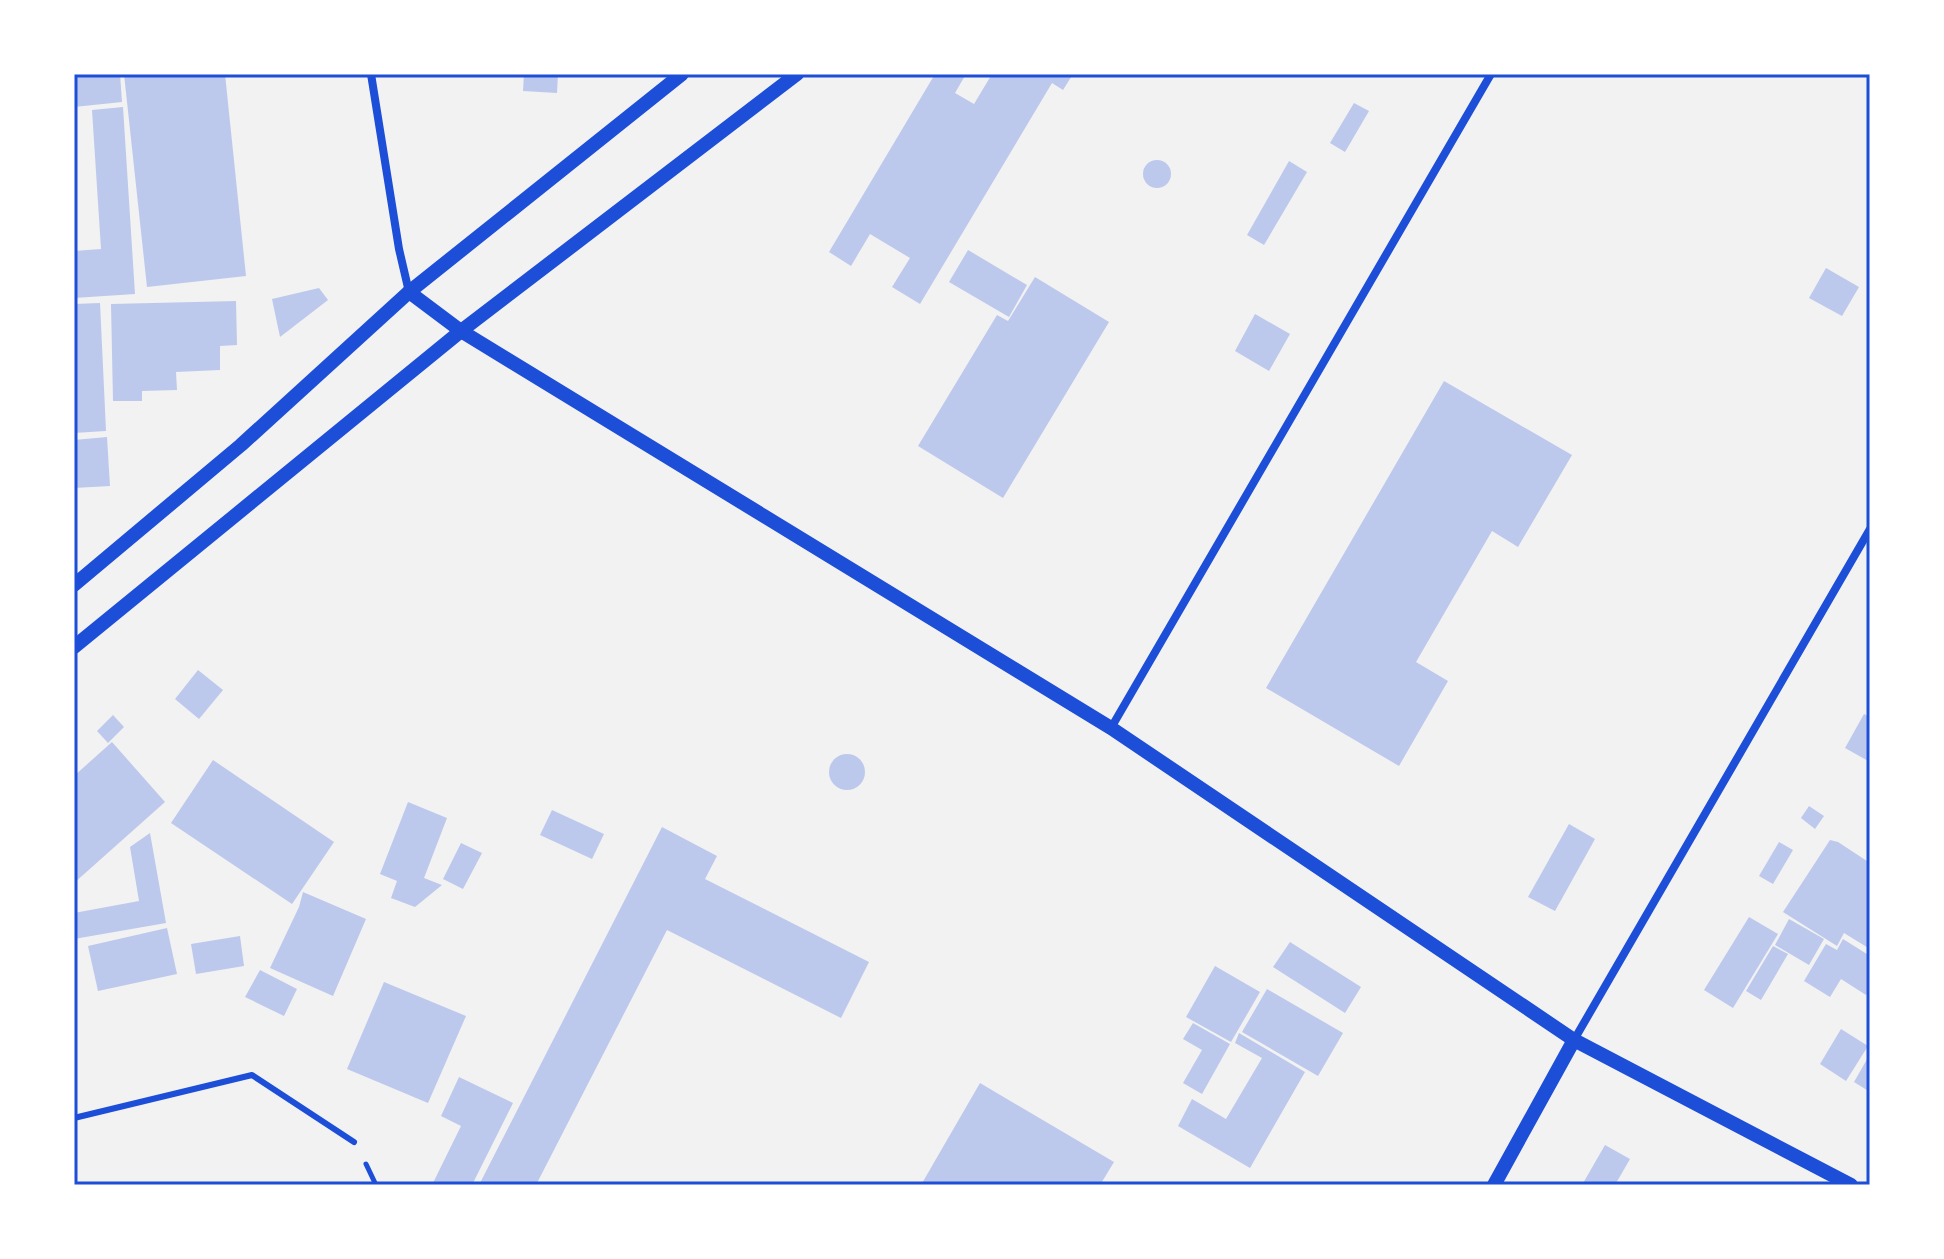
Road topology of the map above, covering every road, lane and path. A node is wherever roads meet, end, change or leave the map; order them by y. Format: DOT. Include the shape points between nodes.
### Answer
graph roads {
  1 [pos="371,74"];
  2 [pos="682,74"];
  3 [pos="797,74"];
  4 [pos="1491,74"];
  5 [pos="409,292"];
  6 [pos="461,331"];
  7 [pos="1870,529"];
  8 [pos="74,585"];
  9 [pos="74,647"];
  10 [pos="1111,728"];
  11 [pos="1574,1040"];
  12 [pos="74,1118"];
  13 [pos="354,1142"];
  14 [pos="1494,1185"];
  15 [pos="1851,1185"];
  1 -- 5 [label="street"];
  2 -- 5 [label="street"];
  3 -- 6 [label="street"];
  4 -- 10 [label="street"];
  5 -- 6 [label="street"];
  5 -- 8 [label="street" via="241,445"];
  6 -- 9 [label="street"];
  6 -- 10 [label="street"];
  7 -- 11 [label="street"];
  10 -- 11 [label="street"];
  11 -- 14 [label="street"];
  11 -- 15 [label="street"];
  12 -- 13 [label="lane" via="252,1075"];
}
